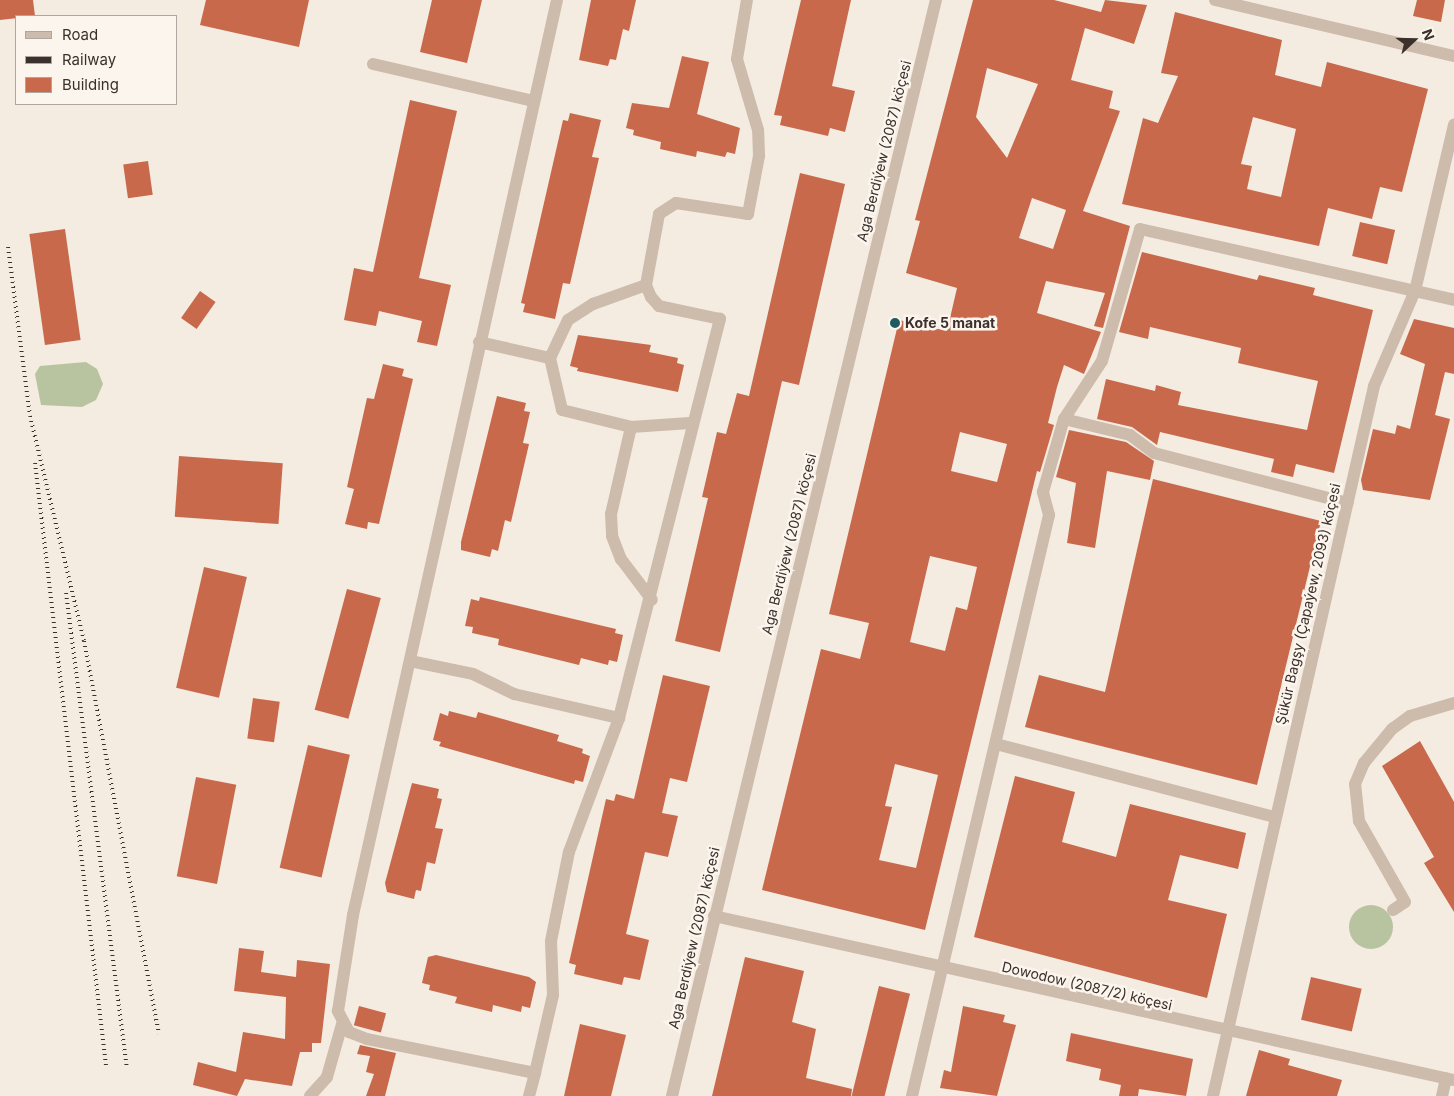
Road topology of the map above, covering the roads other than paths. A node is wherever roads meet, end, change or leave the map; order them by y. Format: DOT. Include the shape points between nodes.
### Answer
graph roads {
  1 [pos="557,0"];
  2 [pos="748,0"];
  3 [pos="936,0"];
  4 [pos="1215,0"];
  5 [pos="1454,56"];
  6 [pos="373,64"];
  7 [pos="533,100"];
  8 [pos="1454,125"];
  9 [pos="646,284"];
  10 [pos="1415,291"];
  11 [pos="1454,300"];
  12 [pos="479,342"];
  13 [pos="550,358"];
  14 [pos="1064,419"];
  15 [pos="690,423"];
  16 [pos="631,426"];
  17 [pos="1348,503"];
  18 [pos="652,600"];
  19 [pos="410,661"];
  20 [pos="1454,703"];
  21 [pos="619,718"];
  22 [pos="996,744"];
  23 [pos="1274,817"];
  24 [pos="1393,910"];
  25 [pos="714,916"];
  26 [pos="942,968"];
  27 [pos="342,1021"];
  28 [pos="1228,1033"];
  29 [pos="535,1073"];
  30 [pos="1450,1079"];
  31 [pos="310,1096"];
  32 [pos="529,1096"];
  33 [pos="672,1096"];
  34 [pos="912,1096"];
  35 [pos="1213,1096"];
  36 [pos="1442,1096"];
  1 -- 7 [label="street"];
  2 -- 9 [label="street" via="737,59 758,130 759,156 748,214 676,203 666,206 658,214"];
  3 -- 25 [label="street, Aga Berdiýew (2087) köçesi"];
  4 -- 5 [label="street"];
  6 -- 7 [label="street"];
  7 -- 12 [label="street"];
  8 -- 10 [label="street, Şükür Bagşy (Çapaýew, 2093) köçesi"];
  9 -- 13 [label="street" via="593,304 568,320"];
  9 -- 15 [label="street" via="659,306 720,319 708,376"];
  10 -- 11 [label="street"];
  10 -- 14 [label="street" via="1140,229 1102,361"];
  10 -- 17 [label="street, Şükür Bagşy (Çapaýew, 2093) köçesi" via="1374,386"];
  12 -- 13 [label="street"];
  12 -- 19 [label="street"];
  13 -- 16 [label="street" via="562,410"];
  14 -- 17 [label="street" via="1130,435 1154,453"];
  14 -- 22 [label="street" via="1043,492 1049,516"];
  15 -- 16 [label="street"];
  15 -- 18 [label="street"];
  16 -- 18 [label="street" via="611,514 612,536 621,559"];
  17 -- 23 [label="street, Şükür Bagşy (Çapaýew, 2093) köçesi"];
  18 -- 21 [label="street"];
  19 -- 21 [label="street" via="473,674 514,694"];
  19 -- 27 [label="street" via="353,915 338,1011"];
  20 -- 24 [label="street" via="1410,716 1392,729 1364,763 1355,784 1359,821 1405,902"];
  21 -- 29 [label="street" via="569,852 550,941 553,995"];
  22 -- 23 [label="street"];
  22 -- 26 [label="street"];
  23 -- 28 [label="street, Şükür Bagşy (Çapaýew, 2093) köçesi"];
  25 -- 26 [label="street, Dowodow (2087/2) köçesi"];
  25 -- 33 [label="street, Aga Berdiýew (2087) köçesi"];
  26 -- 28 [label="street, Dowodow (2087/2) köçesi"];
  26 -- 34 [label="street"];
  27 -- 29 [label="street" via="349,1032 367,1039"];
  27 -- 31 [label="street" via="327,1077"];
  28 -- 30 [label="street, Dowodow (2087/2) köçesi"];
  28 -- 35 [label="street, Şükür Bagşy (Çapaýew, 2093) köçesi"];
  29 -- 32 [label="street"];
  30 -- 36 [label="street"];
}
